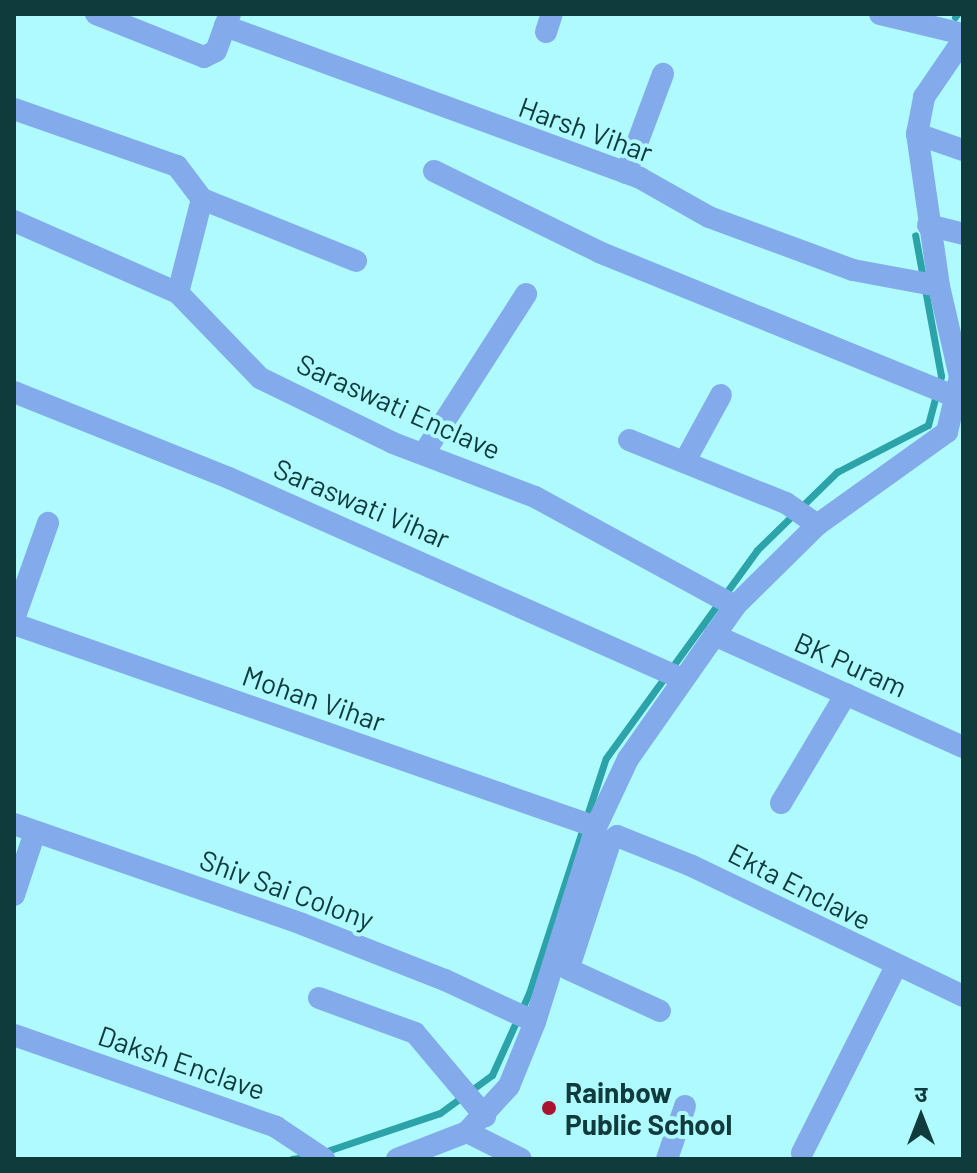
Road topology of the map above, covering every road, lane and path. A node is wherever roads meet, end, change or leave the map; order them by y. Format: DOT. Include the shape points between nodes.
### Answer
graph roads {
  1 [pos="96,14"];
  2 [pos="880,14"];
  3 [pos="228,20"];
  4 [pos="963,40"];
  5 [pos="663,74"];
  6 [pos="14,109"];
  7 [pos="917,134"];
  8 [pos="963,150"];
  9 [pos="434,171"];
  10 [pos="626,173"];
  11 [pos="202,199"];
  12 [pos="14,221"];
  13 [pos="928,225"];
  14 [pos="963,234"];
  15 [pos="356,261"];
  16 [pos="934,285"];
  17 [pos="178,293"];
  18 [pos="526,294"];
  19 [pos="14,392"];
  20 [pos="945,393"];
  21 [pos="721,395"];
  22 [pos="629,440"];
  23 [pos="424,453"];
  24 [pos="685,461"];
  25 [pos="812,520"];
  26 [pos="48,523"];
  27 [pos="724,600"];
  28 [pos="14,622"];
  29 [pos="714,635"];
  30 [pos="673,673"];
  31 [pos="846,694"];
  32 [pos="963,747"];
  33 [pos="781,803"];
  34 [pos="25,828"];
  35 [pos="591,828"];
  36 [pos="14,895"];
  37 [pos="895,968"];
  38 [pos="568,969"];
  39 [pos="963,996"];
  40 [pos="319,998"];
  41 [pos="660,1011"];
  42 [pos="526,1024"];
  43 [pos="14,1035"];
  44 [pos="474,1101"];
  45 [pos="685,1106"];
  46 [pos="467,1132"];
  47 [pos="802,1153"];
  48 [pos="319,1154"];
  49 [pos="397,1159"];
  50 [pos="521,1159"];
  51 [pos="667,1159"];
  1 -- 3 [label="street" via="204,57 216,51"];
  2 -- 4 [label="street"];
  3 -- 10 [label="street, Harsh Vihar"];
  4 -- 7 [label="street" via="924,97"];
  5 -- 10 [label="street"];
  6 -- 11 [label="street" via="177,166"];
  7 -- 8 [label="street"];
  7 -- 13 [label="street"];
  9 -- 20 [label="street" via="599,252"];
  10 -- 16 [label="street, Harsh Vihar" via="709,217 853,270"];
  11 -- 15 [label="street"];
  11 -- 17 [label="street"];
  12 -- 17 [label="street, Saraswati Enclave"];
  13 -- 14 [label="street"];
  13 -- 16 [label="street"];
  16 -- 20 [label="street" via="960,377"];
  17 -- 23 [label="street, Saraswati Enclave" via="260,378"];
  18 -- 23 [label="street"];
  19 -- 30 [label="street, Saraswati Vihar"];
  20 -- 25 [label="street" via="947,432"];
  21 -- 24 [label="street"];
  22 -- 24 [label="street"];
  23 -- 27 [label="street, Saraswati Enclave" via="535,497"];
  24 -- 25 [label="street" via="786,503"];
  25 -- 27 [label="street"];
  26 -- 28 [label="street"];
  27 -- 29 [label="street"];
  28 -- 35 [label="street, Mohan Vihar"];
  29 -- 30 [label="street"];
  29 -- 31 [label="street, BK Puram"];
  30 -- 35 [label="street"];
  31 -- 32 [label="street, BK Puram"];
  31 -- 33 [label="street"];
  34 -- 36 [label="street"];
  34 -- 42 [label="street, Shiv Sai Colony" via="302,924"];
  35 -- 37 [label="street, Ekta Enclave" via="692,866"];
  35 -- 38 [label="street"];
  35 -- 42 [label="street"];
  37 -- 39 [label="street, Ekta Enclave"];
  37 -- 47 [label="street"];
  38 -- 41 [label="street"];
  38 -- 42 [label="street" via="548,1021"];
  40 -- 44 [label="street" via="415,1033"];
  42 -- 44 [label="street" via="509,1086"];
  43 -- 48 [label="street, Daksh Enclave" via="276,1127"];
  44 -- 46 [label="street"];
  45 -- 51 [label="street"];
  46 -- 49 [label="street"];
  46 -- 50 [label="street"];
}
